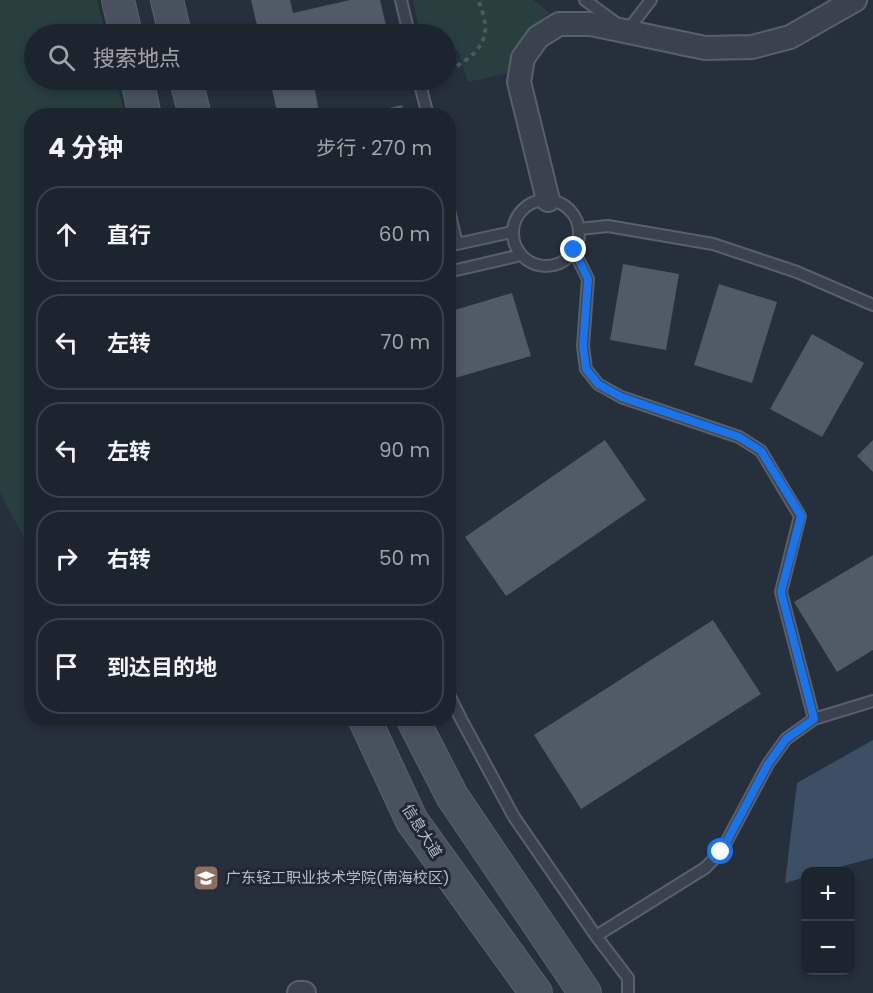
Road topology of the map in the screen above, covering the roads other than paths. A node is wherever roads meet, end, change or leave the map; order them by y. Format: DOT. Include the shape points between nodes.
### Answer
graph roads {
  1 [pos="118,0"];
  2 [pos="167,0"];
  3 [pos="401,0"];
  4 [pos="585,0"];
  5 [pos="651,0"];
  6 [pos="855,0"];
  7 [pos="124,24"];
  8 [pos="173,24"];
  9 [pos="407,24"];
  10 [pos="627,31"];
  11 [pos="139,90"];
  12 [pos="188,90"];
  13 [pos="422,90"];
  14 [pos="143,108"];
  15 [pos="193,108"];
  16 [pos="426,108"];
  17 [pos="548,200"];
  18 [pos="579,229"];
  19 [pos="512,232"];
  20 [pos="456,244"];
  21 [pos="574,250"];
  22 [pos="521,255"];
  23 [pos="456,270"];
  24 [pos="873,305"];
  25 [pos="873,701"];
  26 [pos="456,709"];
  27 [pos="814,719"];
  28 [pos="368,726"];
  29 [pos="416,726"];
  30 [pos="597,936"];
  31 [pos="299,993"];
  32 [pos="304,993"];
  33 [pos="536,993"];
  34 [pos="585,993"];
  35 [pos="628,993"];
  1 -- 7 [label="main road"];
  2 -- 8 [label="main road"];
  3 -- 9 [label="lane"];
  4 -- 10 [label="lane"];
  5 -- 10 [label="lane"];
  6 -- 10 [label="street" via="790,37 752,47 705,48"];
  10 -- 17 [label="street" via="591,24 559,24 537,37 523,58 519,82"];
  11 -- 14 [label="main road"];
  12 -- 15 [label="main road"];
  13 -- 16 [label="lane"];
  17 -- 18 [label="lane" via="568,209"];
  17 -- 19 [label="lane" via="528,205 520,212"];
  18 -- 21 [label="lane"];
  18 -- 24 [label="lane" via="608,226 713,244 797,272"];
  19 -- 20 [label="lane"];
  19 -- 22 [label="lane" via="513,243"];
  21 -- 22 [label="lane" via="557,265 546,267"];
  21 -- 27 [label="lane" via="588,279 583,346 586,369 598,384 621,397 739,437 761,451 801,516 781,592"];
  22 -- 23 [label="lane"];
  25 -- 27 [label="lane"];
  26 -- 30 [label="lane" via="514,817"];
  27 -- 30 [label="lane" via="786,739 768,764 721,852 705,868"];
  28 -- 33 [label="main road, 信息大道" via="412,821"];
  29 -- 34 [label="main road" via="452,796"];
  30 -- 35 [label="lane" via="628,978"];
  31 -- 32 [label="street"];
}
